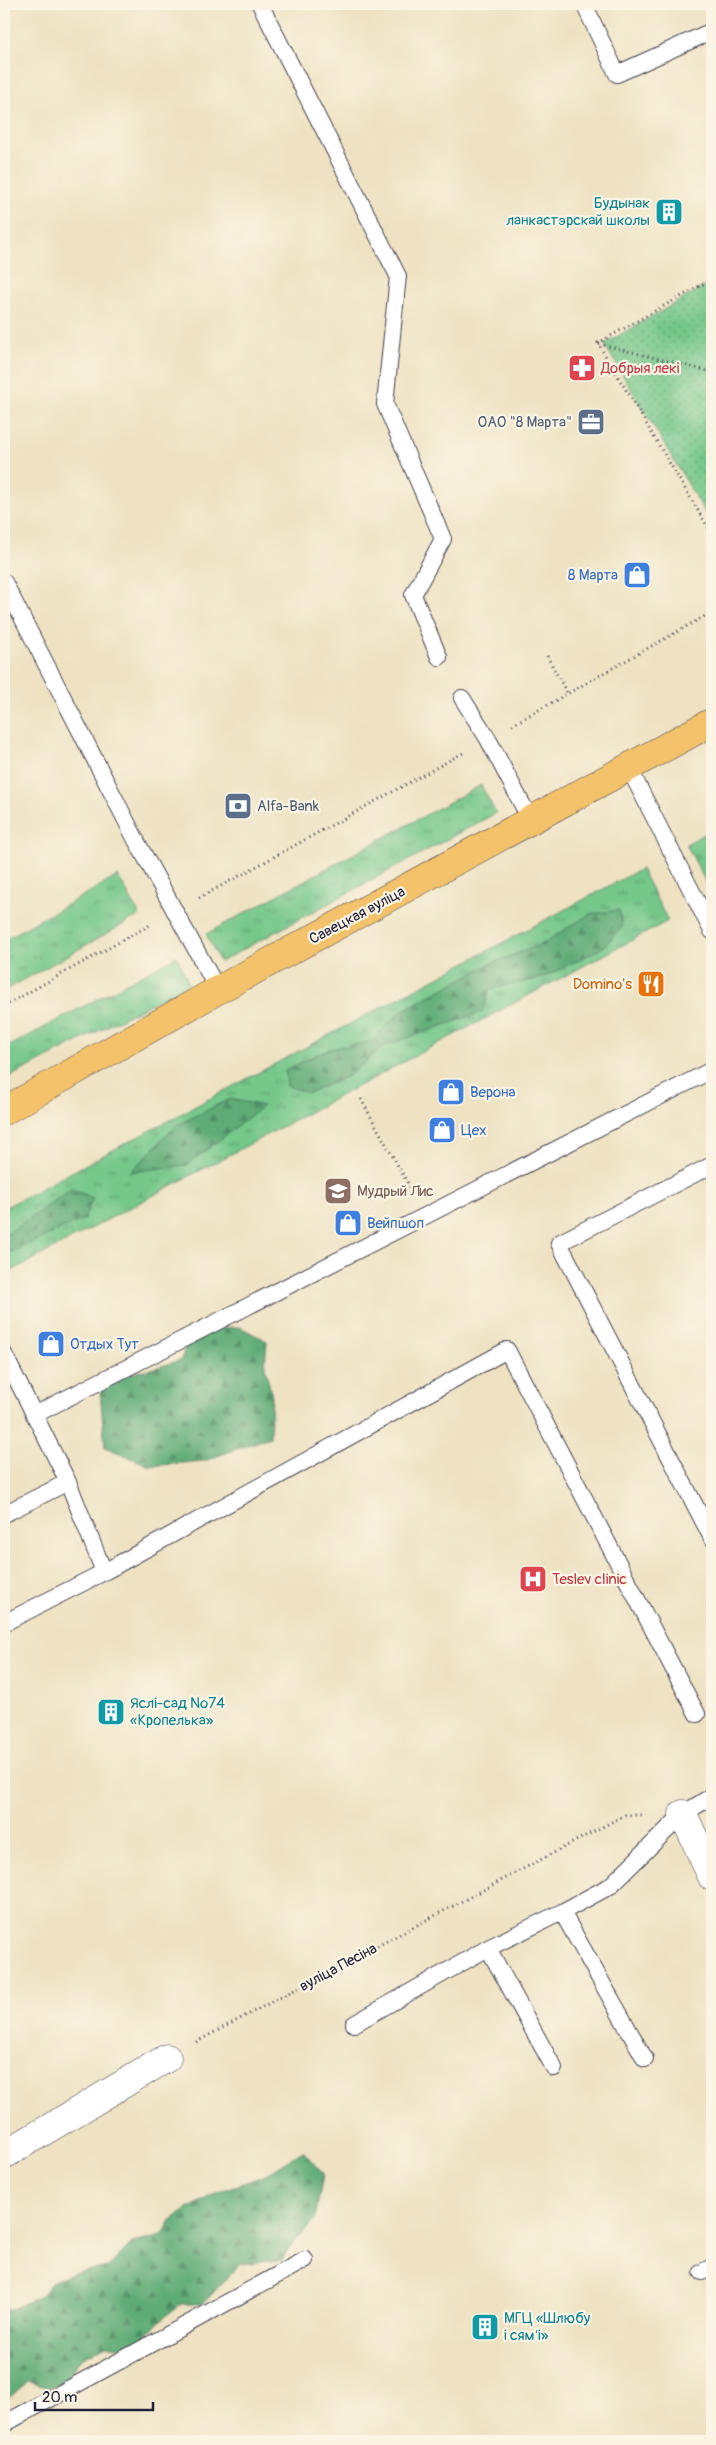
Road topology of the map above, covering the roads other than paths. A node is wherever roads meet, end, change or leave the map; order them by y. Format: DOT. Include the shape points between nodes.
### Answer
graph roads {
  1 [pos="260,4"];
  2 [pos="584,4"];
  3 [pos="712,31"];
  4 [pos="4,582"];
  5 [pos="439,657"];
  6 [pos="462,698"];
  7 [pos="712,722"];
  8 [pos="630,768"];
  9 [pos="531,820"];
  10 [pos="712,931"];
  11 [pos="218,990"];
  12 [pos="712,1070"];
  13 [pos="4,1111"];
  14 [pos="712,1165"];
  15 [pos="4,1354"];
  16 [pos="34,1415"];
  17 [pos="68,1482"];
  18 [pos="4,1514"];
  19 [pos="712,1538"];
  20 [pos="104,1572"];
  21 [pos="4,1623"];
  22 [pos="697,1714"];
  23 [pos="712,1796"];
  24 [pos="683,1814"];
  25 [pos="712,1877"];
  26 [pos="562,1912"];
  27 [pos="488,1948"];
  28 [pos="354,2024"];
  29 [pos="167,2058"];
  30 [pos="645,2059"];
  31 [pos="554,2068"];
  32 [pos="4,2155"];
  33 [pos="305,2260"];
  34 [pos="4,2424"];
  1 -- 5 [label="lane" via="398,276 386,404 443,539 413,595"];
  2 -- 3 [label="lane" via="617,74"];
  4 -- 11 [label="lane"];
  6 -- 9 [label="lane"];
  7 -- 8 [label="main road, Савецкая вуліца"];
  8 -- 9 [label="main road, Савецкая вуліца"];
  8 -- 10 [label="lane"];
  9 -- 11 [label="main road, Савецкая вуліца"];
  11 -- 13 [label="main road, Савецкая вуліца"];
  12 -- 16 [label="lane"];
  14 -- 19 [label="lane" via="559,1243"];
  15 -- 16 [label="lane"];
  16 -- 17 [label="lane"];
  17 -- 18 [label="lane"];
  17 -- 20 [label="lane"];
  20 -- 21 [label="lane"];
  20 -- 22 [label="lane" via="507,1350"];
  23 -- 24 [label="lane"];
  24 -- 25 [label="street"];
  24 -- 26 [label="lane" via="610,1886"];
  26 -- 27 [label="lane"];
  26 -- 30 [label="lane"];
  27 -- 28 [label="lane"];
  27 -- 31 [label="lane"];
  29 -- 32 [label="street"];
  33 -- 34 [label="lane"];
}
